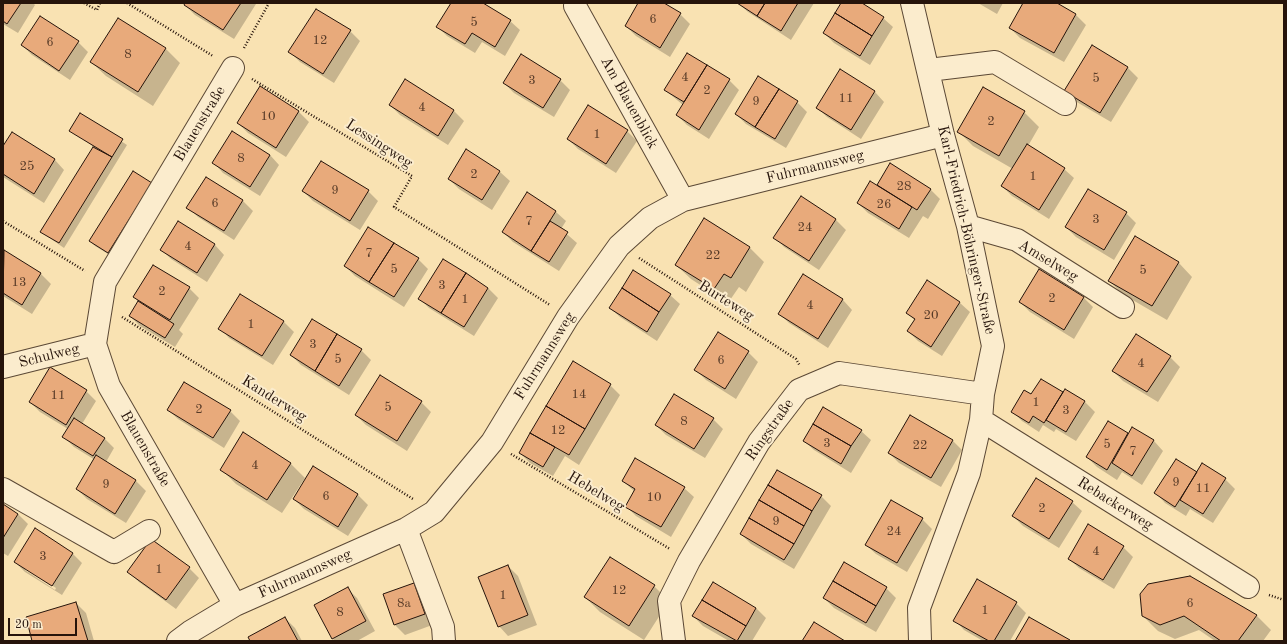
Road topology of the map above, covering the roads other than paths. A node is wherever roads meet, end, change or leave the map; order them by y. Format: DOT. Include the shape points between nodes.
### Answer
graph roads {
  1 [pos="912,3"];
  2 [pos="575,6"];
  3 [pos="233,68"];
  4 [pos="929,70"];
  5 [pos="1065,104"];
  6 [pos="943,135"];
  7 [pos="683,200"];
  8 [pos="968,226"];
  9 [pos="1123,307"];
  10 [pos="95,344"];
  11 [pos="3,367"];
  12 [pos="3,382"];
  13 [pos="984,394"];
  14 [pos="982,420"];
  15 [pos="3,489"];
  16 [pos="406,529"];
  17 [pos="148,531"];
  18 [pos="1248,587"];
  19 [pos="235,605"];
  20 [pos="178,641"];
  21 [pos="444,641"];
  22 [pos="674,641"];
  23 [pos="920,641"];
  1 -- 4 [label="street, Karl-Friedrich-Böhringer-Straße"];
  2 -- 7 [label="street, Am Blauenblick"];
  3 -- 10 [label="street, Blauenstraße" via="105,282"];
  4 -- 5 [label="street" via="995,62"];
  4 -- 6 [label="street, Karl-Friedrich-Böhringer-Straße"];
  6 -- 7 [label="street, Fuhrmannsweg"];
  6 -- 8 [label="street, Karl-Friedrich-Böhringer-Straße"];
  7 -- 16 [label="street, Fuhrmannsweg" via="650,218 619,246 568,317 492,442 434,512"];
  8 -- 9 [label="street, Amselweg" via="1017,240"];
  8 -- 13 [label="street, Karl-Friedrich-Böhringer-Straße" via="993,346"];
  10 -- 11 [label="street, Schulweg"];
  10 -- 19 [label="street, Blauenstraße" via="109,386"];
  11 -- 12 [label="street"];
  13 -- 14 [label="street, Karl-Friedrich-Böhringer-Straße"];
  13 -- 22 [label="street, Ringstraße" via="839,373 798,390 759,442 689,561 669,601"];
  14 -- 18 [label="street, Rebackerweg"];
  14 -- 23 [label="street, Karl-Friedrich-Böhringer-Straße" via="969,473 919,608"];
  15 -- 17 [label="street" via="114,552"];
  16 -- 19 [label="street, Fuhrmannsweg"];
  16 -- 21 [label="street" via="443,627"];
  19 -- 20 [label="street, Fuhrmannsweg"];
}
